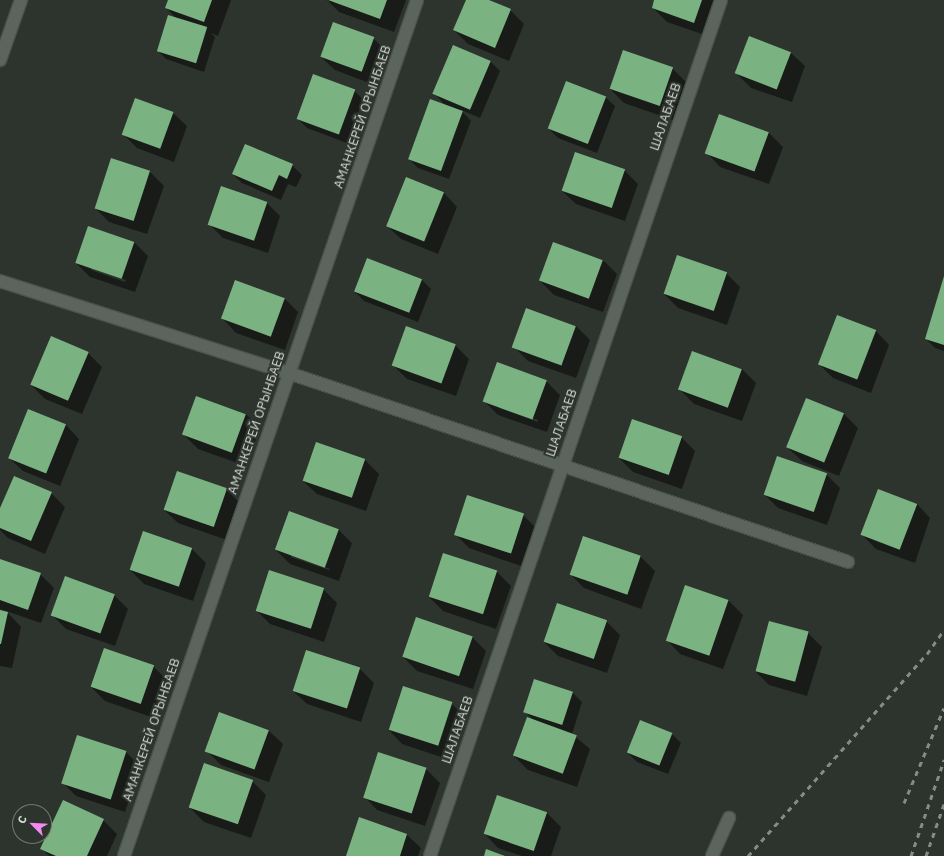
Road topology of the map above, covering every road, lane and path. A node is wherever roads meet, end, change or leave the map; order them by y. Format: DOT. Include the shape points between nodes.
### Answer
graph roads {
  1 [pos="21,0"];
  2 [pos="417,0"];
  3 [pos="721,0"];
  4 [pos="0,60"];
  5 [pos="0,281"];
  6 [pos="290,373"];
  7 [pos="562,464"];
  8 [pos="848,562"];
  9 [pos="729,818"];
  10 [pos="124,856"];
  11 [pos="430,856"];
  12 [pos="712,856"];
  1 -- 4 [label="street"];
  2 -- 6 [label="street, АМАНКЕРЕЙ ОРЫНБАЕВ"];
  3 -- 7 [label="street, ШАЛАБАЕВ"];
  5 -- 6 [label="street"];
  6 -- 7 [label="street"];
  6 -- 10 [label="street, АМАНКЕРЕЙ ОРЫНБАЕВ"];
  7 -- 8 [label="street"];
  7 -- 11 [label="street, ШАЛАБАЕВ"];
  9 -- 12 [label="street"];
}
